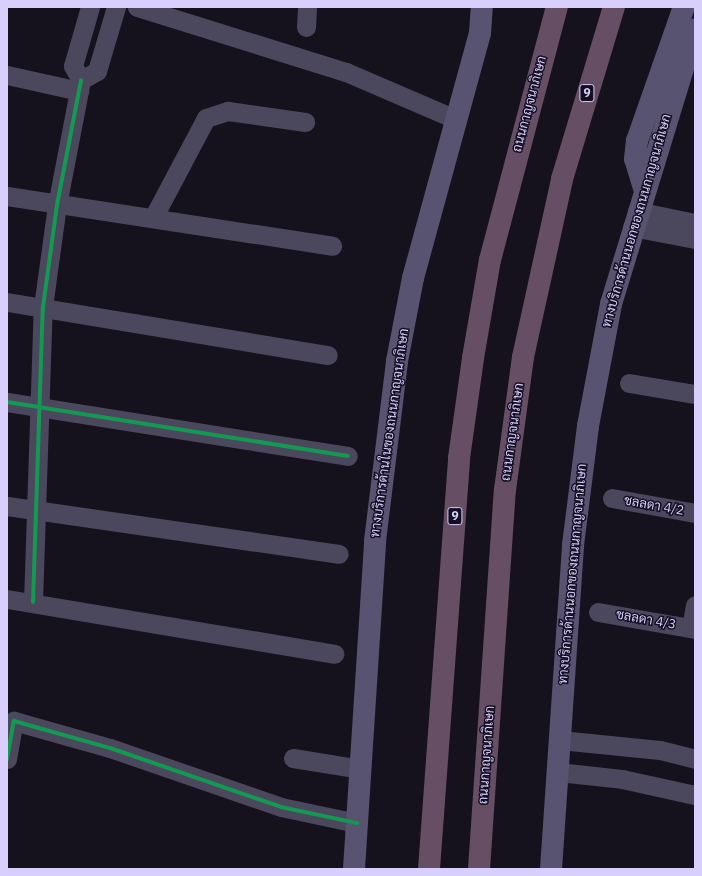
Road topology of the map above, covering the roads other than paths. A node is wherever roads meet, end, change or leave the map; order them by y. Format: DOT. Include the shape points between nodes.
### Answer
graph roads {
  1 [pos="90,7"];
  2 [pos="116,7"];
  3 [pos="136,7"];
  4 [pos="307,7"];
  5 [pos="482,7"];
  6 [pos="496,7"];
  7 [pos="557,7"];
  8 [pos="614,7"];
  9 [pos="684,7"];
  10 [pos="306,27"];
  11 [pos="695,30"];
  12 [pos="480,33"];
  13 [pos="7,75"];
  14 [pos="80,86"];
  15 [pos="455,118"];
  16 [pos="305,122"];
  17 [pos="644,188"];
  18 [pos="7,196"];
  19 [pos="57,204"];
  20 [pos="153,218"];
  21 [pos="635,219"];
  22 [pos="695,224"];
  23 [pos="695,239"];
  24 [pos="332,246"];
  25 [pos="7,302"];
  26 [pos="43,307"];
  27 [pos="328,355"];
  28 [pos="629,383"];
  29 [pos="695,394"];
  30 [pos="7,402"];
  31 [pos="42,408"];
  32 [pos="348,456"];
  33 [pos="612,498"];
  34 [pos="7,506"];
  35 [pos="38,511"];
  36 [pos="695,513"];
  37 [pos="339,554"];
  38 [pos="7,599"];
  39 [pos="33,602"];
  40 [pos="695,605"];
  41 [pos="598,612"];
  42 [pos="693,628"];
  43 [pos="334,654"];
  44 [pos="560,740"];
  45 [pos="293,758"];
  46 [pos="7,759"];
  47 [pos="695,759"];
  48 [pos="360,769"];
  49 [pos="558,772"];
  50 [pos="695,795"];
  51 [pos="357,824"];
  52 [pos="354,869"];
  53 [pos="429,869"];
  54 [pos="479,869"];
  55 [pos="551,869"];
  1 -- 14 [label="street" via="73,66"];
  2 -- 14 [label="street" via="97,71"];
  3 -- 15 [label="street" via="346,72"];
  4 -- 10 [label="street"];
  5 -- 12 [label="main road, ทางบริการด้านในของถนนกาญจนาภิเษก"];
  6 -- 12 [label="main road"];
  7 -- 53 [label="highway, ถนนกาญจนาภิเษก / 9" via="512,167 490,260 459,458"];
  8 -- 54 [label="highway, ถนนกาญจนาภิเษก / 9" via="562,179 523,357 505,490"];
  9 -- 17 [label="main road" via="637,141 635,159"];
  11 -- 17 [label="main road, ทางบริการด้านนอกของถนนกาญจนาภิเษก"];
  12 -- 15 [label="main road, ทางบริการด้านในของถนนกาญจนาภิเษก"];
  13 -- 14 [label="street"];
  14 -- 19 [label="street"];
  15 -- 48 [label="main road, ทางบริการด้านในของถนนกาญจนาภิเษก" via="413,278 397,361 375,541"];
  16 -- 20 [label="street" via="234,111 206,118"];
  17 -- 21 [label="main road, ทางบริการด้านนอกของถนนกาญจนาภิเษก"];
  18 -- 19 [label="street"];
  19 -- 20 [label="street"];
  19 -- 26 [label="street"];
  20 -- 24 [label="street"];
  21 -- 22 [label="street"];
  21 -- 23 [label="street"];
  21 -- 44 [label="main road, ทางบริการด้านนอกของถนนกาญจนาภิเษก" via="611,304 588,426 573,545"];
  25 -- 26 [label="street"];
  26 -- 27 [label="street"];
  26 -- 31 [label="street"];
  28 -- 29 [label="street"];
  30 -- 31 [label="street"];
  31 -- 32 [label="street"];
  31 -- 35 [label="street"];
  33 -- 36 [label="street, ชลลดา 4/2"];
  34 -- 35 [label="street"];
  35 -- 37 [label="street"];
  35 -- 39 [label="street"];
  38 -- 39 [label="street"];
  39 -- 43 [label="street"];
  40 -- 42 [label="street"];
  41 -- 42 [label="street, ชลลดา 4/3"];
  44 -- 47 [label="street" via="660,750"];
  44 -- 49 [label="main road, ทางบริการด้านนอกของถนนกาญจนาภิเษก"];
  45 -- 48 [label="street"];
  46 -- 51 [label="street" via="14,721 110,748 281,808"];
  48 -- 51 [label="main road, ทางบริการด้านในของถนนกาญจนาภิเษก"];
  49 -- 50 [label="street" via="622,779"];
  49 -- 55 [label="main road, ทางบริการด้านนอกของถนนกาญจนาภิเษก"];
  51 -- 52 [label="main road, ทางบริการด้านในของถนนกาญจนาภิเษก"];
}
